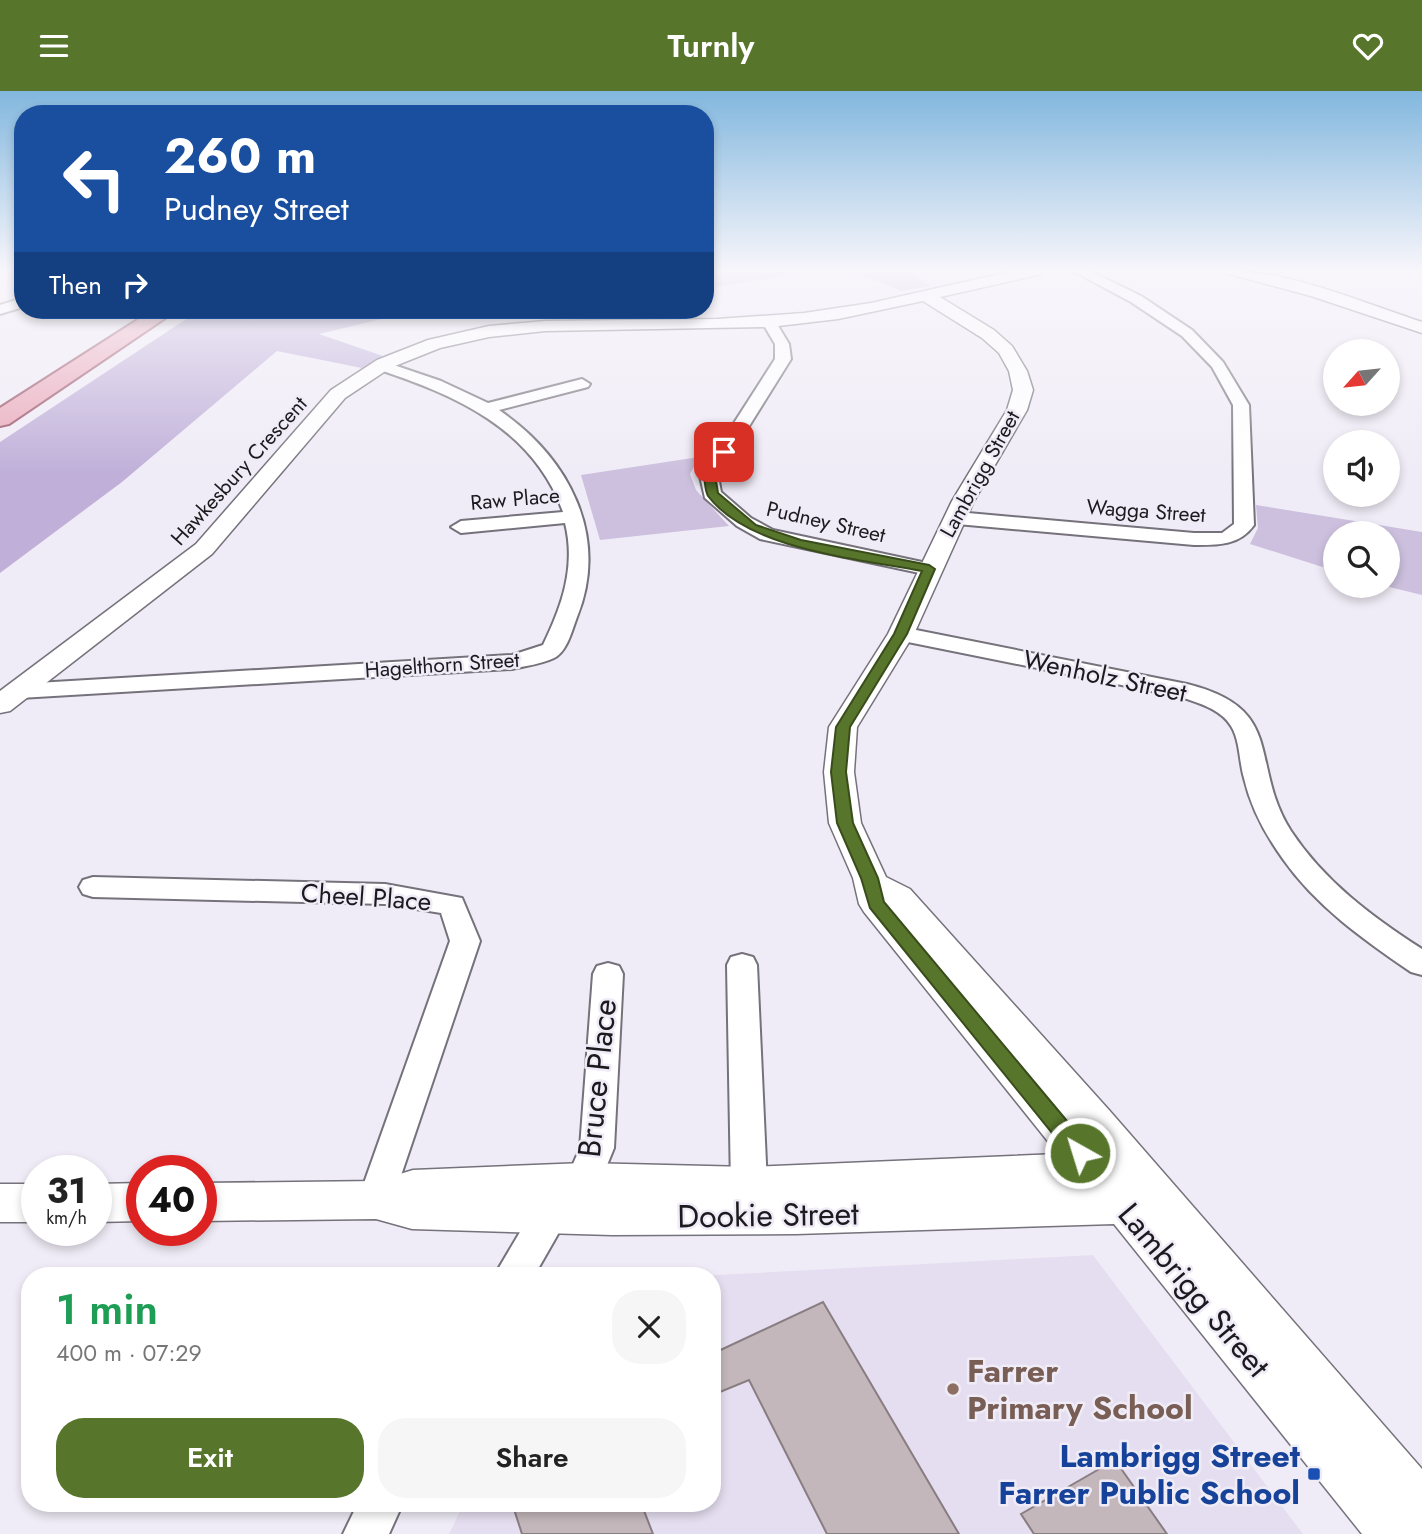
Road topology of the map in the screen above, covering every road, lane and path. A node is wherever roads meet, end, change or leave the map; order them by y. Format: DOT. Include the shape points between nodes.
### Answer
graph roads {
  1 [pos="123,338"];
  2 [pos="470,338"];
  3 [pos="779,338"];
  4 [pos="993,338"];
  5 [pos="1192,338"];
  6 [pos="382,366"];
  7 [pos="582,384"];
  8 [pos="486,408"];
  9 [pos="5,414"];
  10 [pos="573,517"];
  11 [pos="957,517"];
  12 [pos="461,527"];
  13 [pos="929,569"];
  14 [pos="901,634"];
  15 [pos="20,691"];
  16 [pos="0,705"];
  17 [pos="93,887"];
  18 [pos="1422,964"];
  19 [pos="742,965"];
  20 [pos="608,974"];
  21 [pos="584,1181"];
  22 [pos="749,1185"];
  23 [pos="1128,1187"];
  24 [pos="376,1200"];
  25 [pos="217,1202"];
  26 [pos="0,1203"];
  27 [pos="21,1203"];
  28 [pos="549,1216"];
  29 [pos="518,1267"];
  30 [pos="1422,1508"];
  31 [pos="377,1512"];
  32 [pos="365,1534"];
  33 [pos="1396,1534"];
  1 -- 9 [label="main road"];
  2 -- 6 [label="street, Hawkesbury Crescent" via="429,347"];
  3 -- 13 [label="street, Pudney Street" via="783,359 709,475 712,494 767,535"];
  4 -- 11 [label="street, Lambrigg Street" via="1006,350 1023,390"];
  5 -- 11 [label="street, Wagga Street" via="1218,365 1241,405 1244,525 1240,532 1194,539"];
  6 -- 8 [label="street, Hagelthorn Street"];
  6 -- 15 [label="street, Hawkesbury Crescent" via="338,394 205,549"];
  7 -- 8 [label="street"];
  8 -- 10 [label="street, Hagelthorn Street" via="531,445 553,471"];
  10 -- 12 [label="street, Raw Place"];
  10 -- 15 [label="street, Hagelthorn Street" via="579,541 576,589 552,649 545,654 512,662"];
  11 -- 13 [label="street, Lambrigg Street"];
  13 -- 14 [label="street, Lambrigg Street"];
  14 -- 18 [label="street, Wenholz Street" via="1186,691 1229,710 1248,735 1265,804 1300,861 1349,912"];
  14 -- 23 [label="street, Lambrigg Street" via="843,727 839,772 845,823 870,878 876,904"];
  15 -- 16 [label="street, Hawkesbury Crescent"];
  17 -- 24 [label="street, Cheel Place" via="386,894 452,905 465,941"];
  19 -- 22 [label="street"];
  20 -- 21 [label="street, Bruce Place" via="597,1148"];
  21 -- 22 [label="street, Dookie Street"];
  21 -- 24 [label="street, Dookie Street" via="413,1189"];
  21 -- 28 [label="street"];
  22 -- 23 [label="street, Dookie Street"];
  23 -- 28 [label="street, Dookie Street" via="751,1217"];
  23 -- 30 [label="street, Lambrigg Street"];
  23 -- 33 [label="street, Lambrigg Street"];
  24 -- 25 [label="street, Dookie Street"];
  24 -- 28 [label="street, Dookie Street" via="412,1210"];
  26 -- 27 [label="street"];
  28 -- 29 [label="street"];
  31 -- 32 [label="street"];
}
